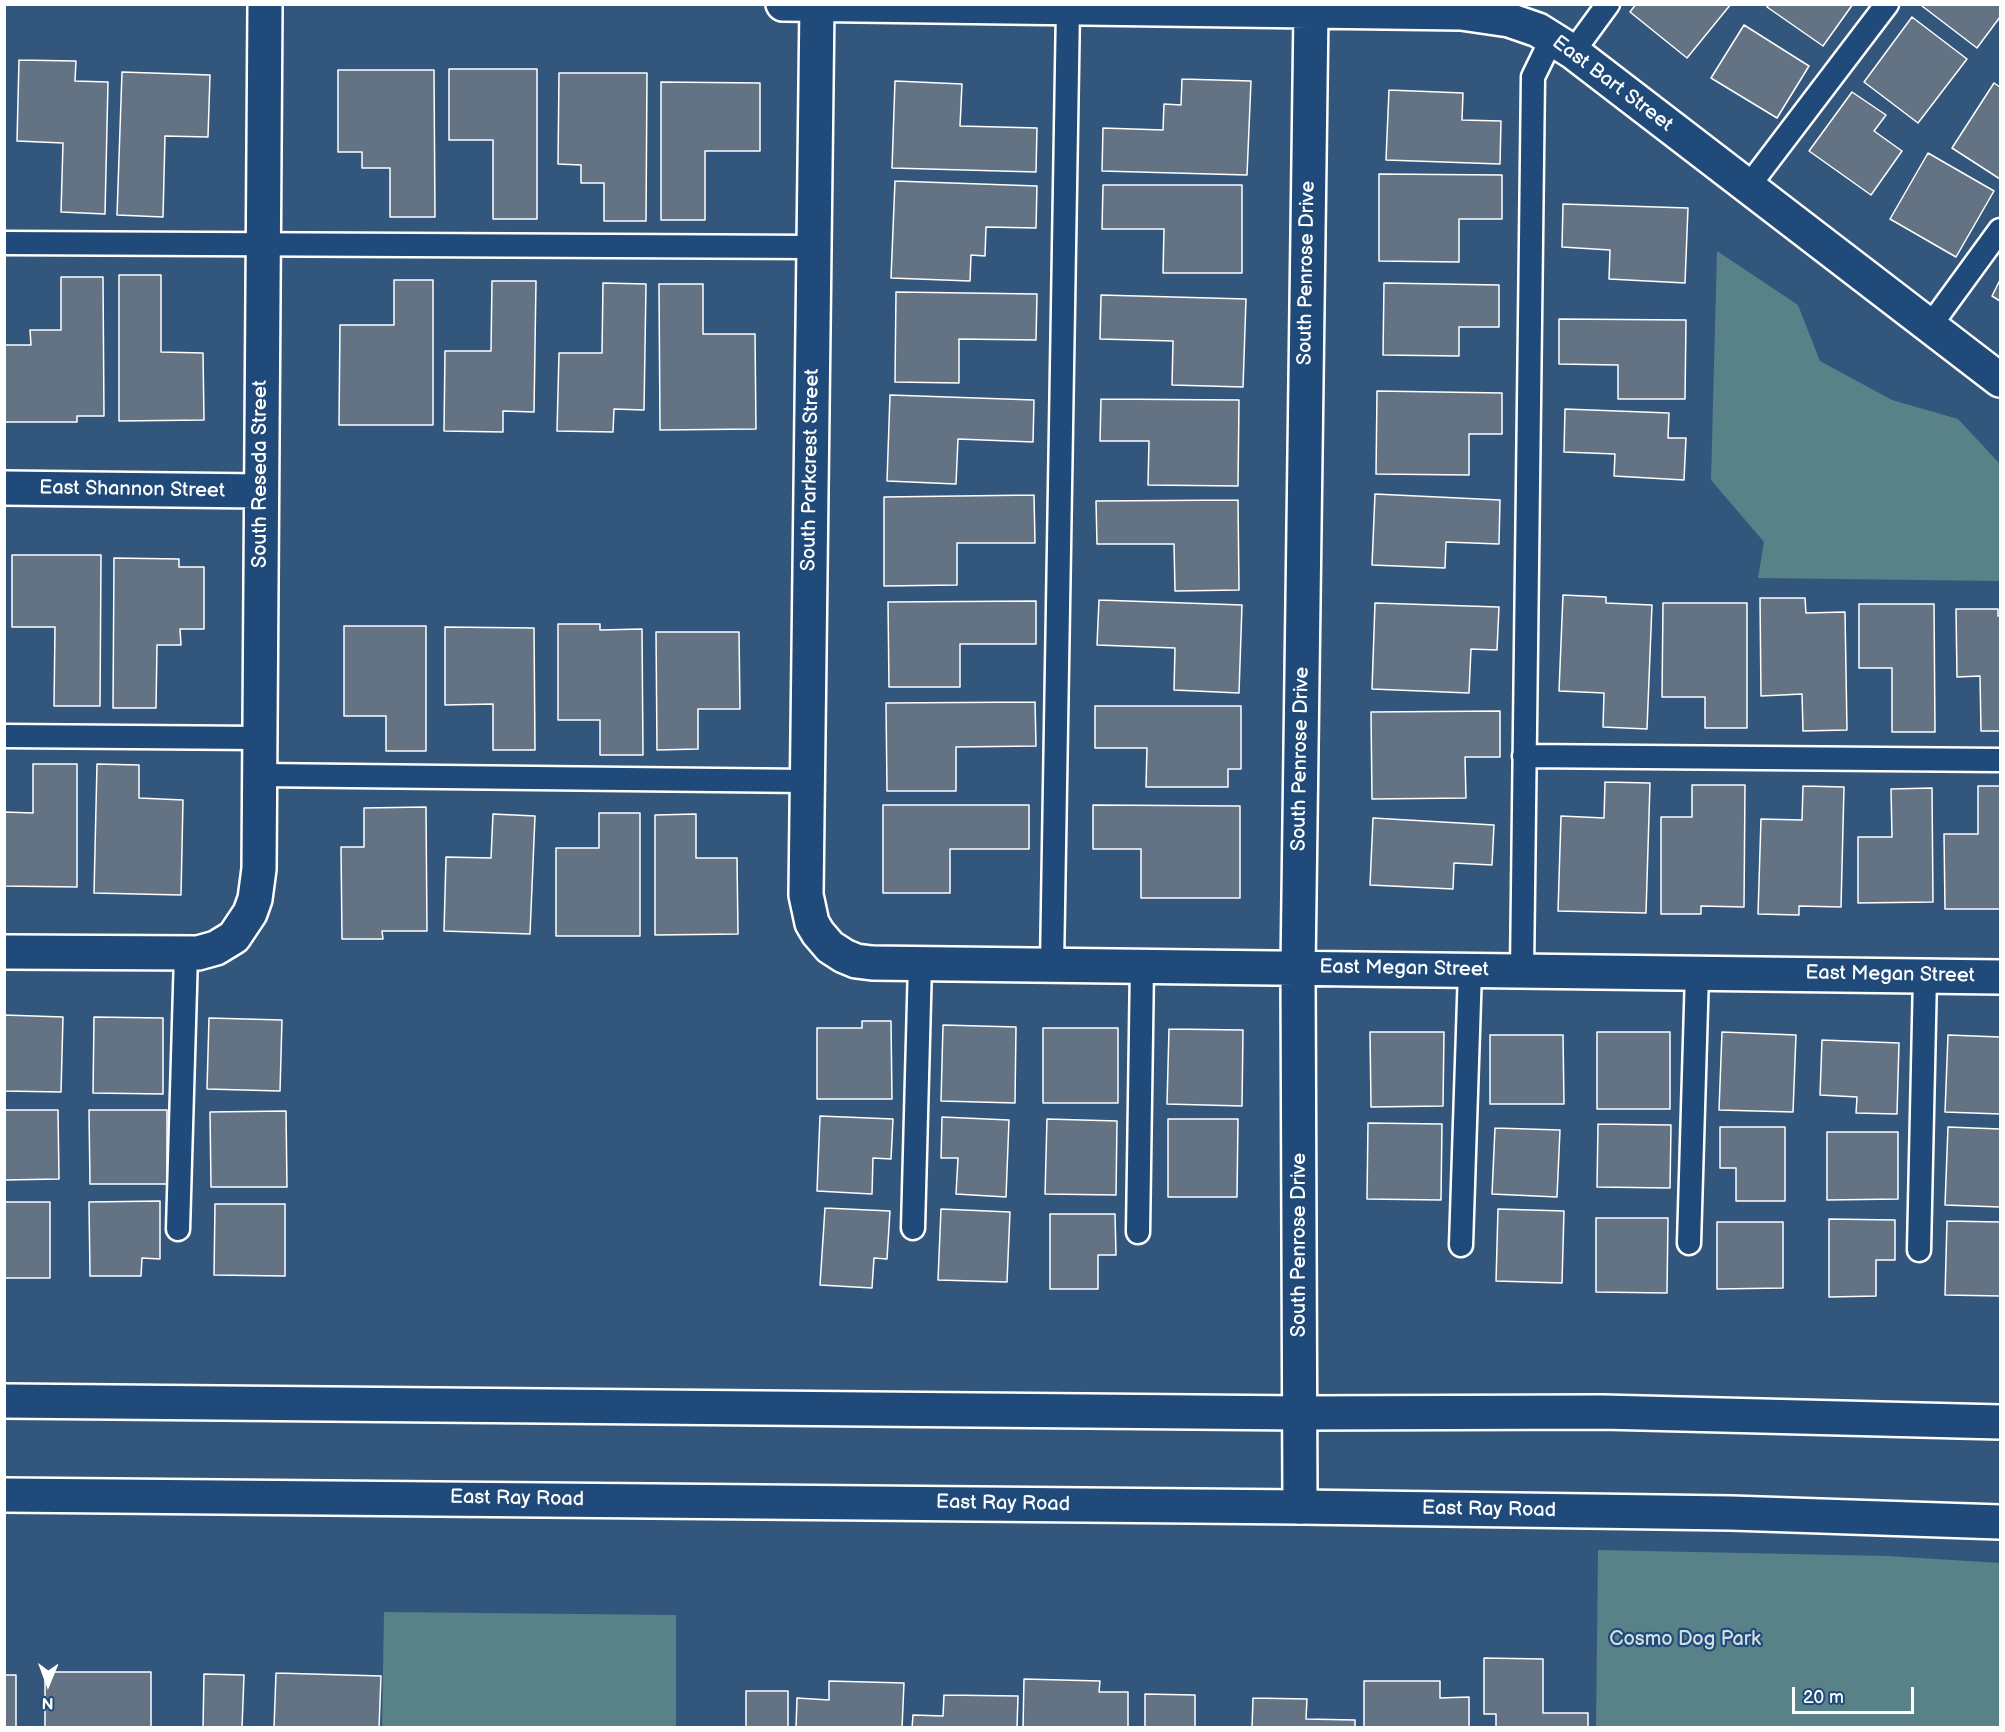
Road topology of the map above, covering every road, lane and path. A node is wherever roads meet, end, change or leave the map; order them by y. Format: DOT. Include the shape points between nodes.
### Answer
graph roads {
  1 [pos="265,4"];
  2 [pos="783,4"];
  3 [pos="1608,4"];
  4 [pos="1887,4"];
  5 [pos="817,5"];
  6 [pos="1068,8"];
  7 [pos="1311,12"];
  8 [pos="1563,45"];
  9 [pos="1748,186"];
  10 [pos="2001,230"];
  11 [pos="4,243"];
  12 [pos="262,245"];
  13 [pos="814,247"];
  14 [pos="1930,326"];
  15 [pos="2001,380"];
  16 [pos="4,488"];
  17 [pos="260,491"];
  18 [pos="4,736"];
  19 [pos="259,738"];
  20 [pos="1524,756"];
  21 [pos="2001,760"];
  22 [pos="259,775"];
  23 [pos="808,781"];
  24 [pos="818,933"];
  25 [pos="4,952"];
  26 [pos="186,954"];
  27 [pos="920,963"];
  28 [pos="1052,965"];
  29 [pos="1142,966"];
  30 [pos="1299,968"];
  31 [pos="1470,970"];
  32 [pos="1522,971"];
  33 [pos="1697,973"];
  34 [pos="1925,976"];
  35 [pos="2001,977"];
  36 [pos="913,1228"];
  37 [pos="178,1229"];
  38 [pos="1137,1232"];
  39 [pos="1689,1243"];
  40 [pos="1461,1245"];
  41 [pos="1918,1250"];
  42 [pos="4,1401"];
  43 [pos="1301,1413"];
  44 [pos="2001,1422"];
  45 [pos="4,1495"];
  46 [pos="1300,1507"];
  47 [pos="2001,1522"];
  1 -- 12 [label="street, South Reseda Street"];
  2 -- 5 [label="street, East Bart Street"];
  3 -- 8 [label="lane"];
  4 -- 9 [label="lane"];
  5 -- 6 [label="street, East Bart Street"];
  5 -- 13 [label="street, South Parkcrest Street"];
  6 -- 7 [label="street, East Bart Street"];
  6 -- 28 [label="lane"];
  7 -- 8 [label="street, East Bart Street" via="1478,14 1538,30"];
  7 -- 30 [label="street, South Penrose Drive"];
  8 -- 9 [label="street, East Bart Street"];
  8 -- 20 [label="lane" via="1533,78"];
  9 -- 14 [label="street, East Bart Street"];
  10 -- 14 [label="lane"];
  11 -- 12 [label="lane"];
  12 -- 13 [label="lane"];
  12 -- 17 [label="street, South Reseda Street"];
  13 -- 23 [label="street, South Parkcrest Street"];
  14 -- 15 [label="street, East Bart Street"];
  16 -- 17 [label="street, East Shannon Street"];
  17 -- 19 [label="street, South Reseda Street"];
  18 -- 19 [label="lane"];
  19 -- 22 [label="street, South Reseda Street"];
  20 -- 21 [label="lane"];
  20 -- 32 [label="lane"];
  22 -- 23 [label="lane"];
  22 -- 26 [label="street, South Reseda Street" via="259,869 250,913 234,937 216,948"];
  23 -- 24 [label="street, South Parkcrest Street" via="806,895"];
  24 -- 27 [label="street, East Megan Street" via="839,954 856,960"];
  25 -- 26 [label="street"];
  26 -- 37 [label="lane"];
  27 -- 28 [label="street, East Megan Street"];
  27 -- 36 [label="lane"];
  28 -- 29 [label="street, East Megan Street"];
  29 -- 30 [label="street, East Megan Street"];
  29 -- 38 [label="lane"];
  30 -- 31 [label="street, East Megan Street"];
  30 -- 43 [label="street, South Penrose Drive"];
  31 -- 32 [label="street, East Megan Street"];
  31 -- 40 [label="lane"];
  32 -- 33 [label="street, East Megan Street"];
  33 -- 34 [label="street, East Megan Street"];
  33 -- 39 [label="lane"];
  34 -- 35 [label="street, East Megan Street"];
  34 -- 41 [label="lane"];
  42 -- 43 [label="street"];
  43 -- 44 [label="street" via="1602,1412"];
  43 -- 46 [label="street, South Penrose Drive"];
  45 -- 46 [label="street, East Ray Road"];
  46 -- 47 [label="street, East Ray Road" via="1731,1513"];
}
